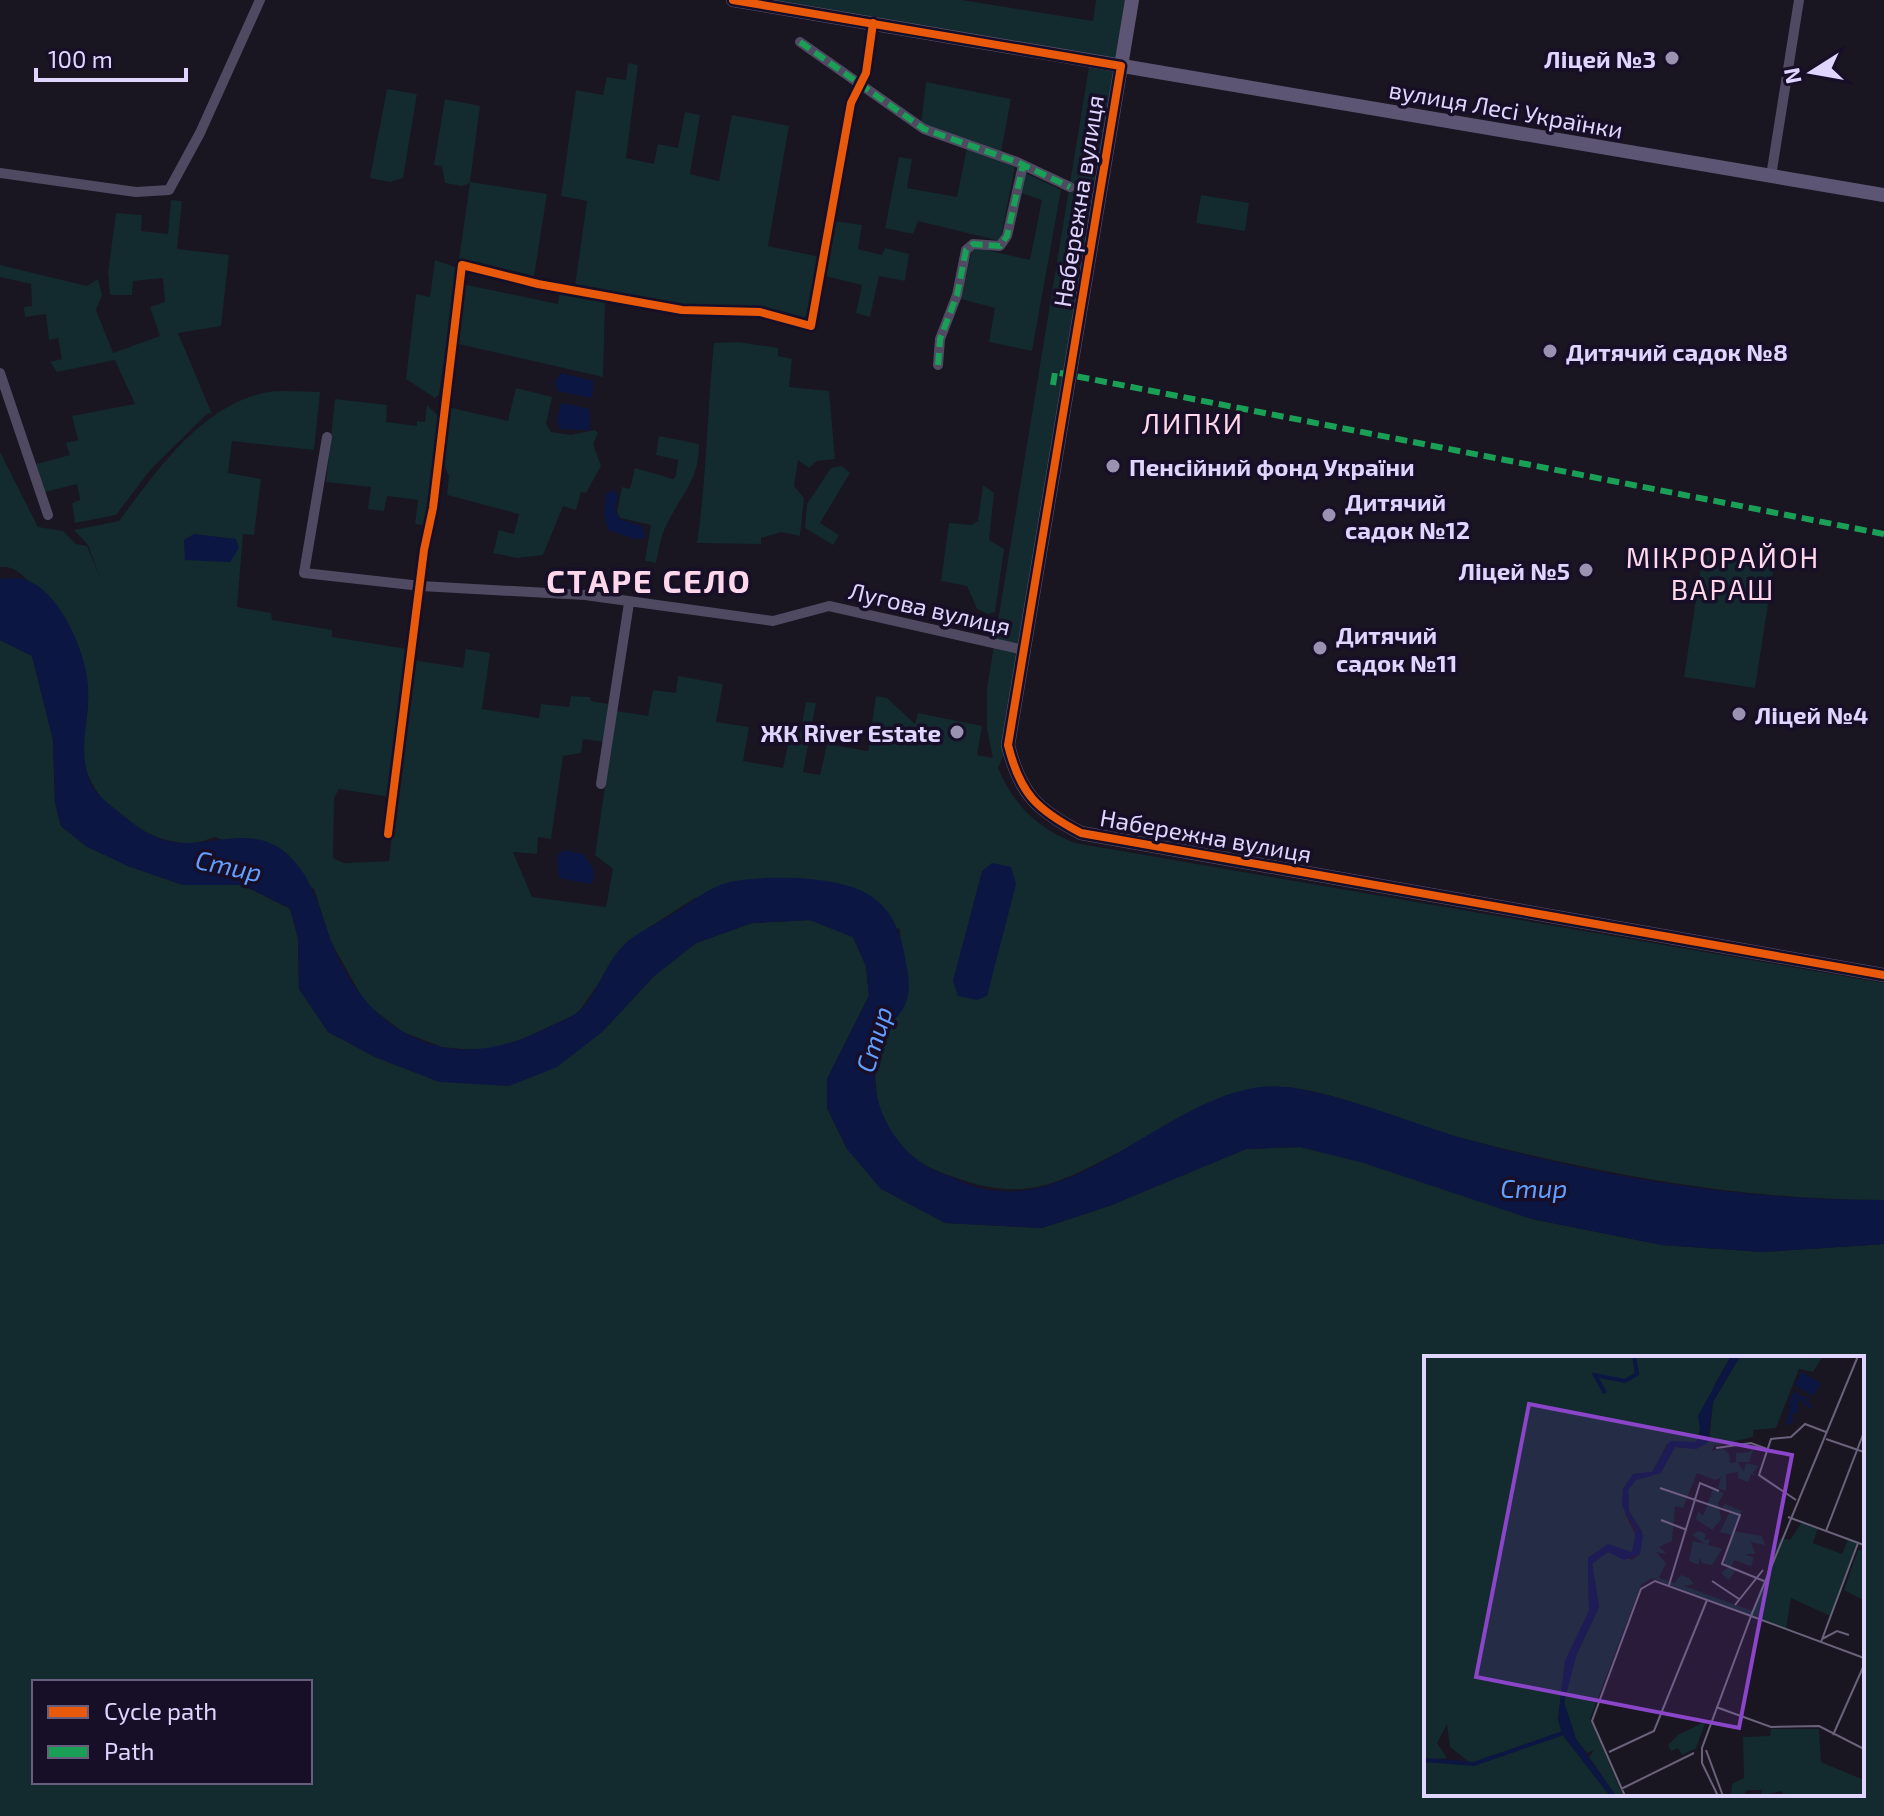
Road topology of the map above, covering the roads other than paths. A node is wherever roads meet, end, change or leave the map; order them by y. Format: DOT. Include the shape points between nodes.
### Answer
graph roads {
  1 [pos="260,0"];
  2 [pos="733,0"];
  3 [pos="1132,0"];
  4 [pos="1799,0"];
  5 [pos="873,23"];
  6 [pos="800,42"];
  7 [pos="1121,66"];
  8 [pos="861,83"];
  9 [pos="1023,165"];
  10 [pos="0,173"];
  11 [pos="1771,176"];
  12 [pos="1070,187"];
  13 [pos="1884,195"];
  14 [pos="938,365"];
  15 [pos="0,373"];
  16 [pos="327,437"];
  17 [pos="48,515"];
  18 [pos="421,586"];
  19 [pos="629,603"];
  20 [pos="1024,650"];
  21 [pos="601,784"];
  22 [pos="388,834"];
  23 [pos="1884,975"];
  1 -- 10 [label="street" via="169,190 136,192"];
  2 -- 5 [label="street, вулиця Лесі Українки"];
  3 -- 7 [label="street, Набережна вулиця"];
  4 -- 11 [label="street"];
  5 -- 7 [label="street, вулиця Лесі Українки"];
  5 -- 8 [label="street"];
  6 -- 8 [label="street"];
  7 -- 11 [label="street, вулиця Лесі Українки"];
  7 -- 20 [label="street, Набережна вулиця"];
  8 -- 9 [label="street" via="924,129"];
  8 -- 18 [label="street" via="851,103 811,326 760,312 668,307 462,265"];
  9 -- 12 [label="street"];
  9 -- 14 [label="street" via="1007,236 1000,246 973,244 966,250 940,339"];
  11 -- 13 [label="street, вулиця Лесі Українки"];
  15 -- 17 [label="street"];
  16 -- 18 [label="street, Лугова вулиця" via="304,573"];
  18 -- 19 [label="street, Лугова вулиця" via="585,595"];
  18 -- 22 [label="street"];
  19 -- 20 [label="street, Лугова вулиця" via="773,621 829,606"];
  19 -- 21 [label="street"];
  20 -- 23 [label="street, Набережна вулиця" via="1008,745 1014,770 1025,792 1051,817 1081,833"];
}
